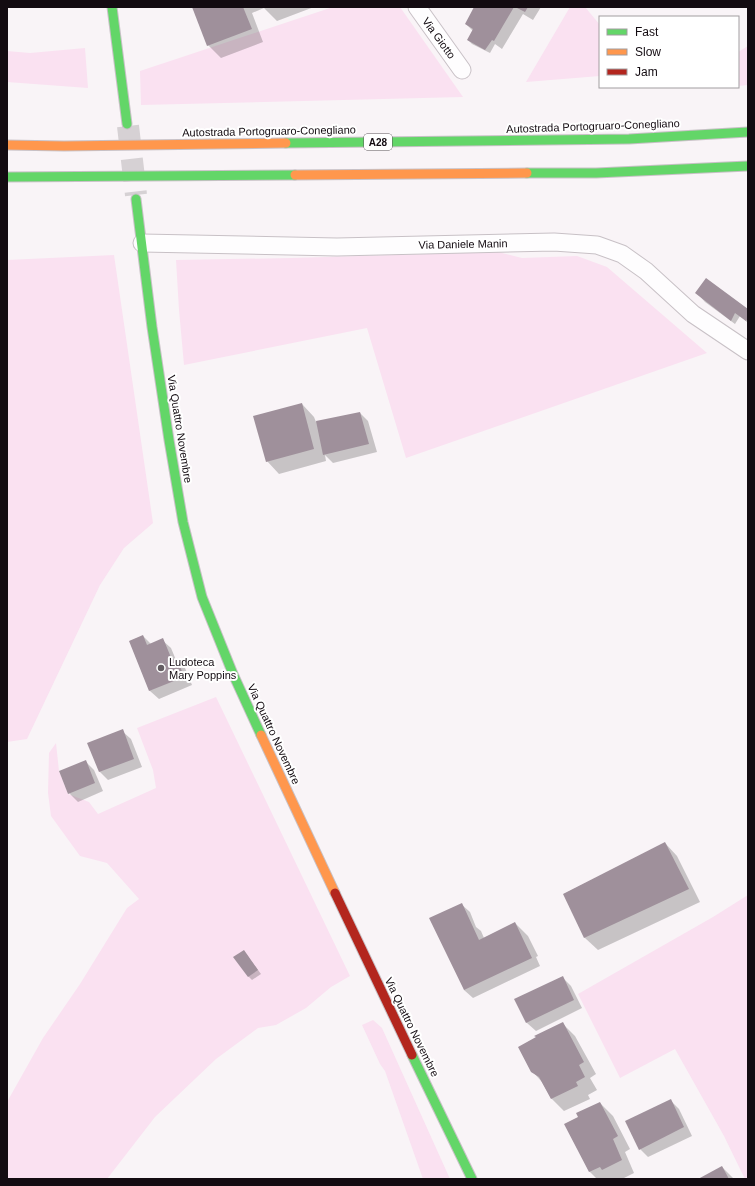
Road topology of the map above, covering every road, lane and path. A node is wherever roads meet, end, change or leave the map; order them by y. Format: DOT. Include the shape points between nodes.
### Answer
graph roads {
  1 [pos="112,7"];
  2 [pos="417,7"];
  3 [pos="462,70"];
  4 [pos="127,124"];
  5 [pos="700,126"];
  6 [pos="748,132"];
  7 [pos="629,139"];
  8 [pos="7,145"];
  9 [pos="748,166"];
  10 [pos="7,177"];
  11 [pos="136,198"];
  12 [pos="142,243"];
  13 [pos="748,351"];
  14 [pos="472,1179"];
  1 -- 4 [label="main road"];
  2 -- 3 [label="street, Via Giotto"];
  5 -- 7 [label="main road"];
  6 -- 7 [label="main road, Autostrada Portogruaro-Conegliano / A28"];
  7 -- 8 [label="main road, Autostrada Portogruaro-Conegliano / A28"];
  9 -- 10 [label="main road" via="596,173"];
  11 -- 12 [label="main road, Via Quattro Novembre"];
  12 -- 13 [label="street, Via Daniele Manin" via="337,247 554,242 597,245 622,254 646,271 693,314"];
  12 -- 14 [label="main road, Via Quattro Novembre" via="169,440 183,522 202,597 236,681"];
}
